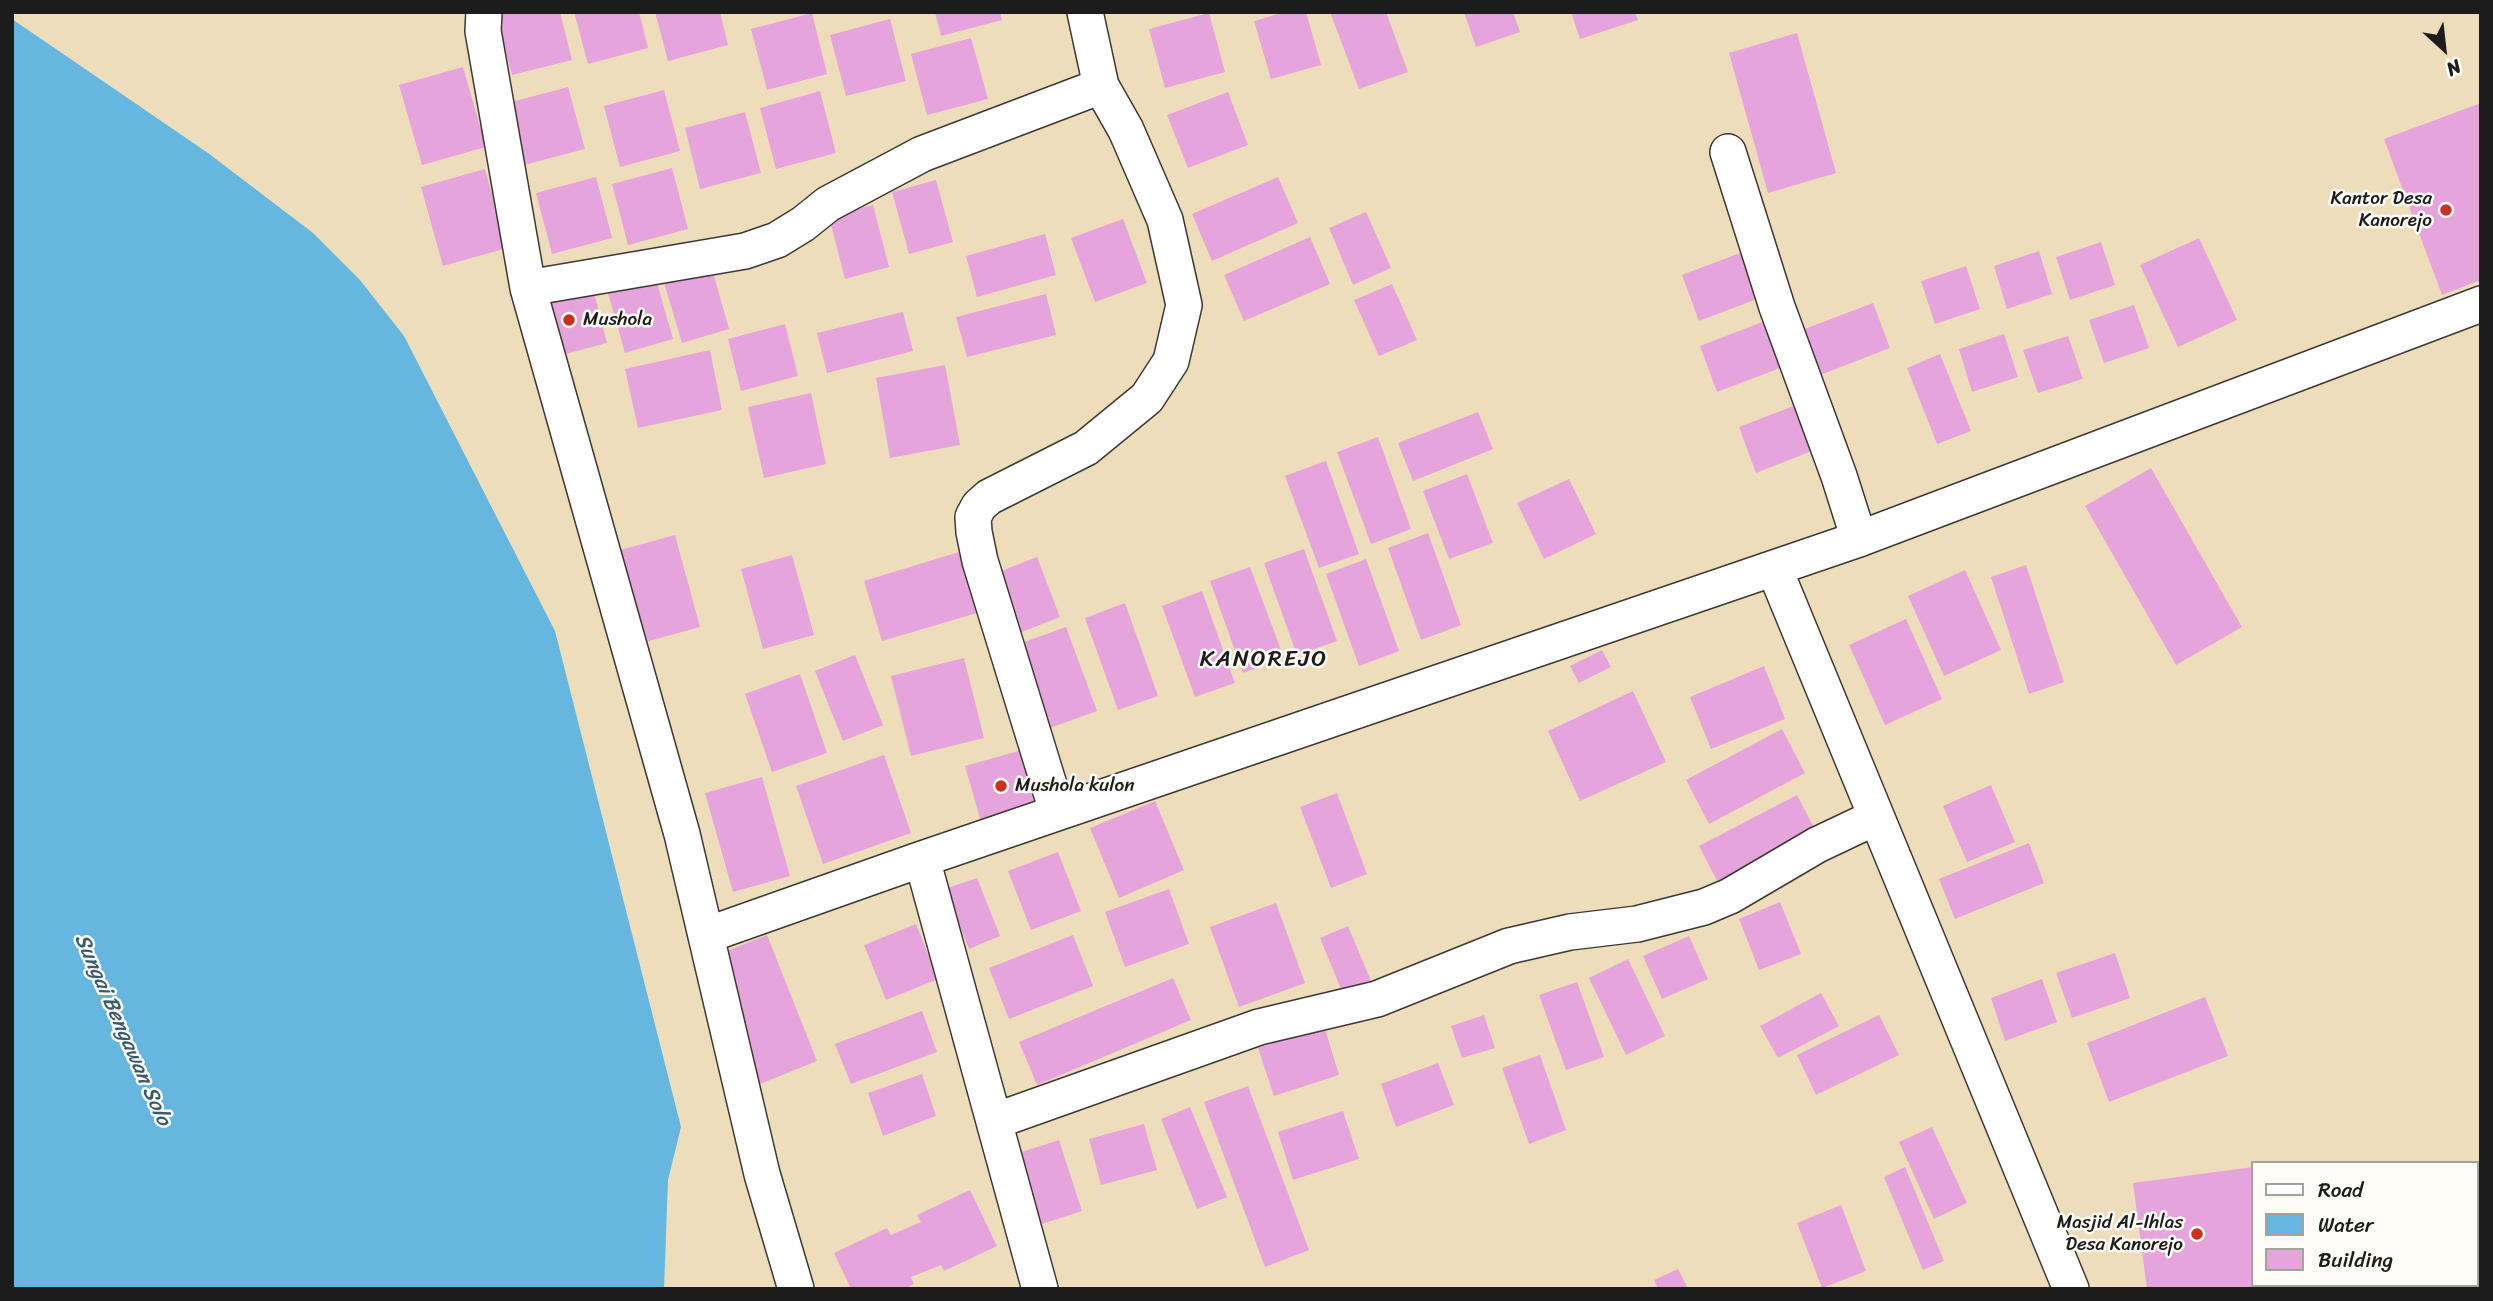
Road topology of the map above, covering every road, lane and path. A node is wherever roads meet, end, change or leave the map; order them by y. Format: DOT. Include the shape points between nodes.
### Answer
graph roads {
  1 [pos="484,12"];
  2 [pos="1085,12"];
  3 [pos="1101,86"];
  4 [pos="1728,152"];
  5 [pos="528,288"];
  6 [pos="2481,304"];
  7 [pos="1859,539"];
  8 [pos="1774,568"];
  9 [pos="1057,811"];
  10 [pos="1876,817"];
  11 [pos="922,859"];
  12 [pos="706,935"];
  13 [pos="995,1121"];
  14 [pos="796,1289"];
  15 [pos="1040,1289"];
  16 [pos="2071,1289"];
  1 -- 5 [label="street" via="483,31"];
  2 -- 3 [label="street"];
  3 -- 5 [label="street" via="922,154 828,204 776,240 745,251"];
  3 -- 9 [label="street" via="1126,130 1165,220 1184,305 1171,361 1147,398 1086,448 989,497 973,517 980,561"];
  4 -- 7 [label="street"];
  5 -- 12 [label="street"];
  6 -- 7 [label="street"];
  7 -- 8 [label="street"];
  8 -- 9 [label="street"];
  8 -- 10 [label="street"];
  9 -- 11 [label="street"];
  10 -- 13 [label="street" via="1704,907 1637,924 1509,946 1377,999 1259,1027"];
  10 -- 16 [label="street"];
  11 -- 12 [label="street"];
  11 -- 13 [label="street"];
  12 -- 14 [label="street" via="762,1174"];
  13 -- 15 [label="street"];
}
